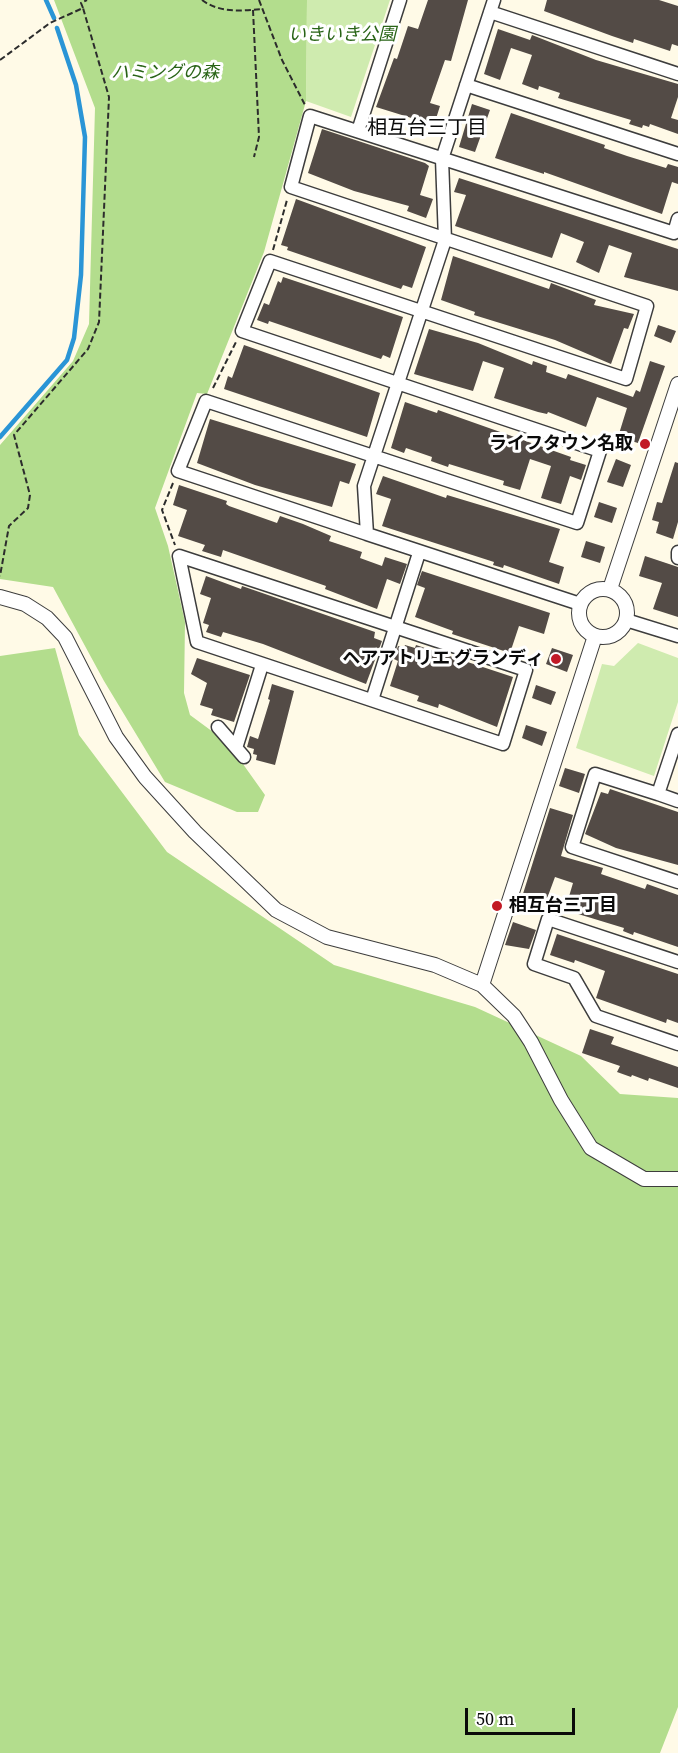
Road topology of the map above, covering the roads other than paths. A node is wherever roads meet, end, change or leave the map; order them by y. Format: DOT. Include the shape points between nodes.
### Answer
graph roads {
  1 [pos="400,0"];
  2 [pos="492,6"];
  3 [pos="678,74"];
  4 [pos="466,84"];
  5 [pos="358,131"];
  6 [pos="678,154"];
  7 [pos="442,159"];
  8 [pos="678,219"];
  9 [pos="445,240"];
  10 [pos="421,312"];
  11 [pos="397,384"];
  12 [pos="678,384"];
  13 [pos="374,458"];
  14 [pos="367,534"];
  15 [pos="678,552"];
  16 [pos="419,553"];
  17 [pos="678,558"];
  18 [pos="610,589"];
  19 [pos="0,597"];
  20 [pos="580,604"];
  21 [pos="626,620"];
  22 [pos="397,627"];
  23 [pos="595,636"];
  24 [pos="678,636"];
  25 [pos="262,664"];
  26 [pos="372,700"];
  27 [pos="218,727"];
  28 [pos="678,734"];
  29 [pos="237,745"];
  30 [pos="244,757"];
  31 [pos="658,794"];
  32 [pos="678,801"];
  33 [pos="678,882"];
  34 [pos="678,962"];
  35 [pos="482,985"];
  36 [pos="678,1044"];
  37 [pos="678,1179"];
  1 -- 5 [label="street"];
  2 -- 3 [label="street"];
  2 -- 4 [label="street"];
  4 -- 6 [label="street"];
  4 -- 7 [label="street"];
  5 -- 7 [label="street"];
  5 -- 9 [label="street" via="310,116 291,187"];
  7 -- 8 [label="street" via="674,233"];
  7 -- 9 [label="street"];
  9 -- 10 [label="street"];
  9 -- 10 [label="street" via="647,306 626,379"];
  10 -- 11 [label="street"];
  10 -- 11 [label="street" via="270,261 242,331"];
  11 -- 13 [label="street"];
  11 -- 13 [label="street" via="600,451 577,523"];
  12 -- 18 [label="street"];
  13 -- 14 [label="street" via="364,486"];
  13 -- 14 [label="street" via="206,401 178,471"];
  14 -- 16 [label="street"];
  15 -- 17 [label="street"];
  16 -- 20 [label="street"];
  16 -- 22 [label="street"];
  18 -- 20 [label="street" via="589,593"];
  18 -- 21 [label="street" via="626,605"];
  19 -- 35 [label="street" via="25,604 47,618 65,637 116,738 145,777 276,910 327,937 435,965"];
  20 -- 23 [label="street" via="579,620"];
  21 -- 23 [label="street" via="610,636"];
  21 -- 24 [label="street"];
  22 -- 25 [label="street" via="179,556 197,642"];
  22 -- 26 [label="street"];
  22 -- 26 [label="street" via="526,670 503,744"];
  23 -- 35 [label="street"];
  25 -- 26 [label="street"];
  25 -- 29 [label="street"];
  27 -- 29 [label="street"];
  28 -- 31 [label="street"];
  29 -- 30 [label="street"];
  31 -- 32 [label="street"];
  31 -- 33 [label="street" via="595,774 572,847"];
  34 -- 36 [label="street" via="548,919 534,964 574,978 596,1016"];
  35 -- 37 [label="street" via="526,1033 591,1148 644,1179"];
}
